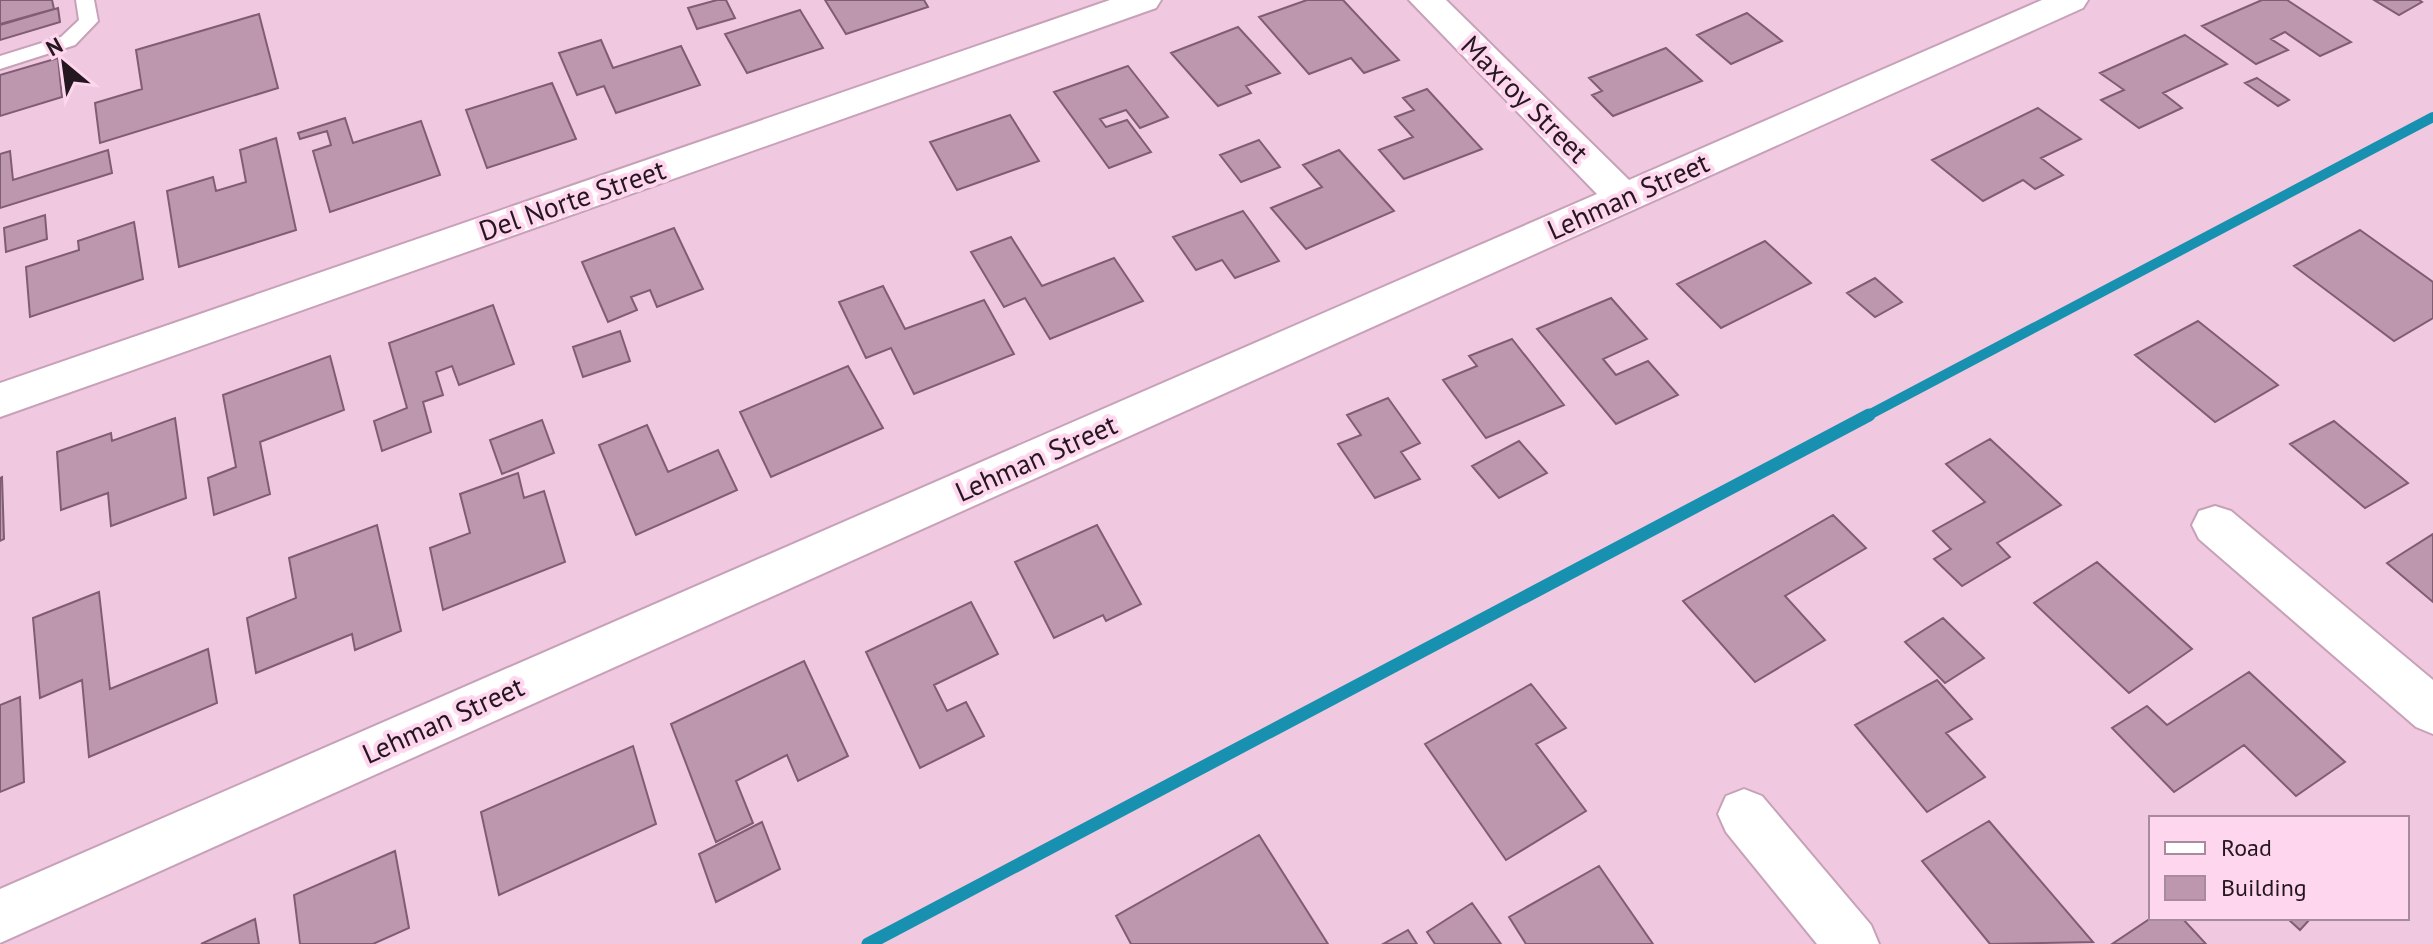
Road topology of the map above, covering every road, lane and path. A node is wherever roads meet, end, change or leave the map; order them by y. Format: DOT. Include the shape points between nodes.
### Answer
graph roads {
  1 [pos="85,0"];
  2 [pos="1144,0"];
  3 [pos="1426,0"];
  4 [pos="2071,0"];
  5 [pos="0,63"];
  6 [pos="1624,198"];
  7 [pos="0,400"];
  8 [pos="2215,525"];
  9 [pos="2433,711"];
  10 [pos="1744,814"];
  11 [pos="0,916"];
  12 [pos="1852,944"];
  1 -- 5 [label="lane" via="89,21 68,41"];
  2 -- 7 [label="street, Del Norte Street"];
  3 -- 6 [label="street, Maxroy Street"];
  4 -- 6 [label="street, Lehman Street"];
  6 -- 11 [label="street, Lehman Street"];
  8 -- 9 [label="street"];
  10 -- 12 [label="street"];
}
